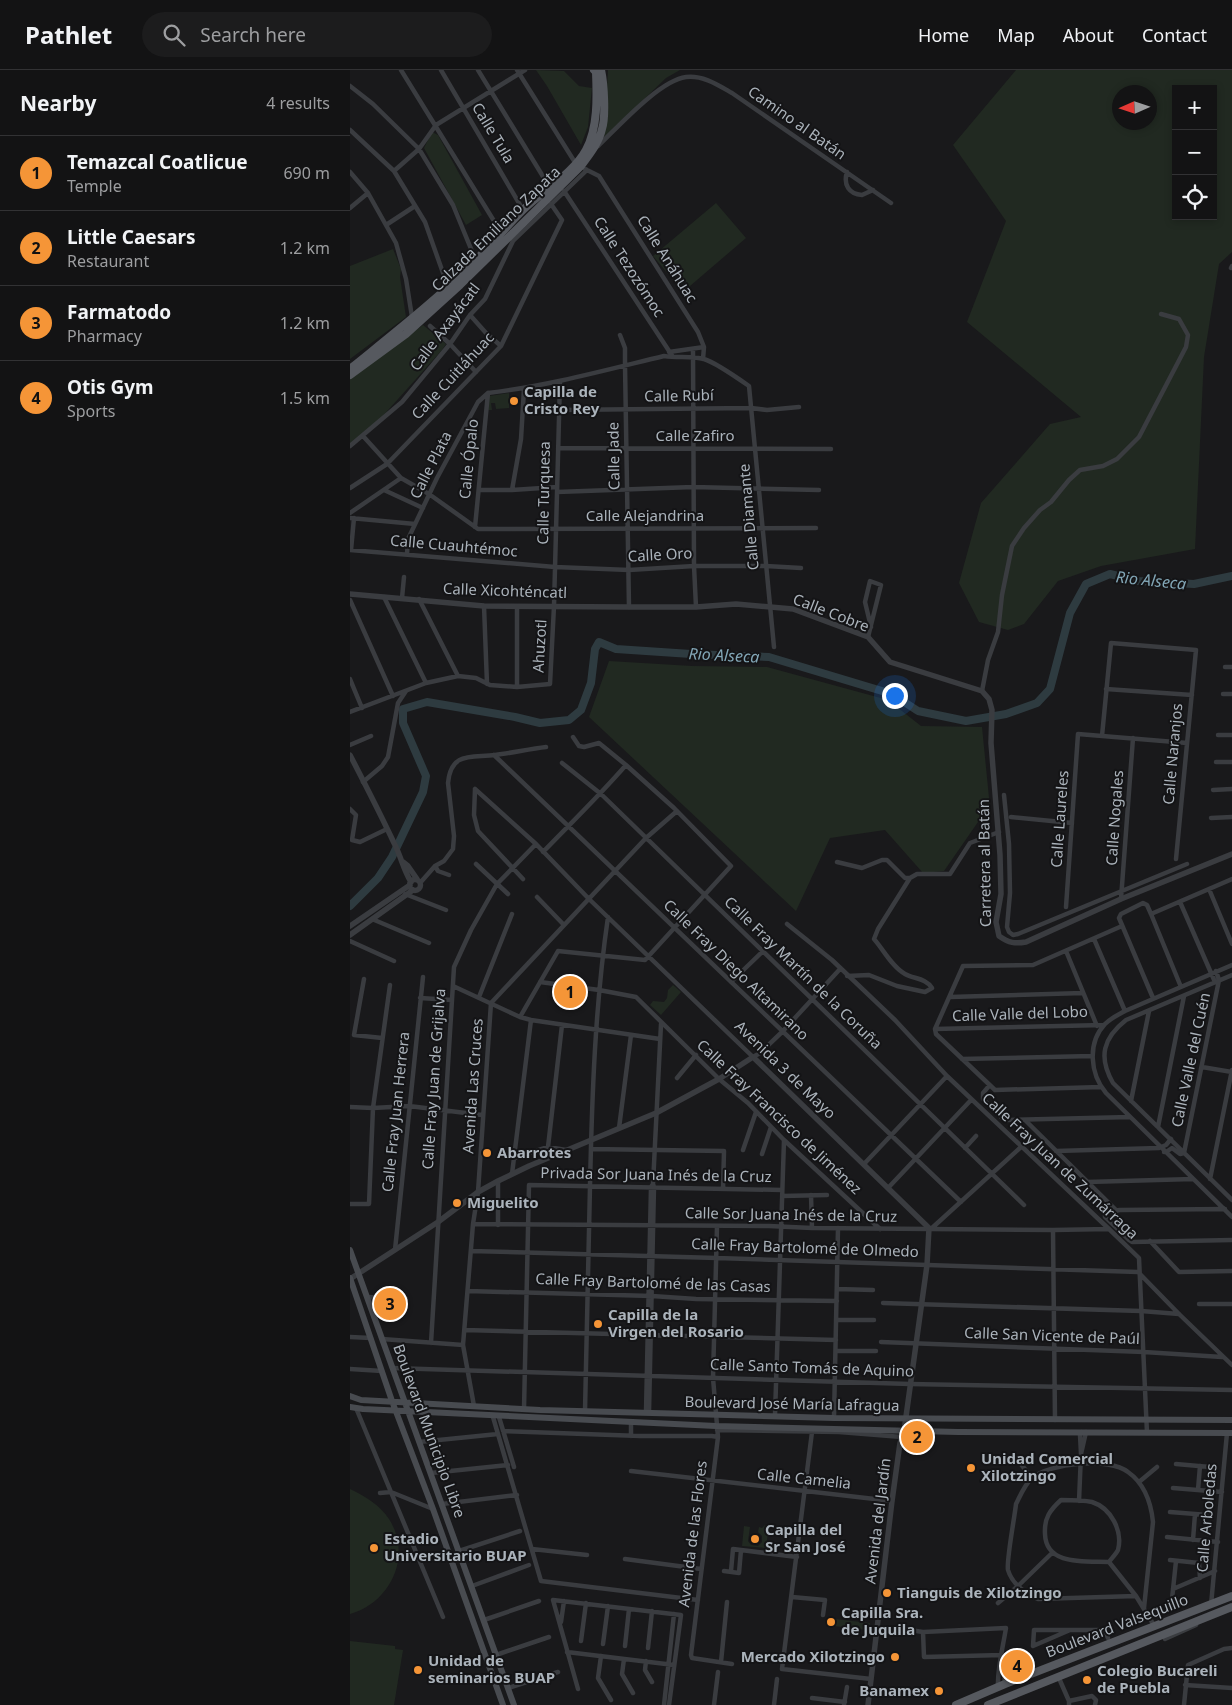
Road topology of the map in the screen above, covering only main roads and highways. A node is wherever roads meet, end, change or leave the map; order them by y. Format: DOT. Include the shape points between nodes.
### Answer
graph roads {
  1 [pos="594,70"];
  2 [pos="603,70"];
  3 [pos="581,167"];
  4 [pos="350,369"];
  5 [pos="350,375"];
  6 [pos="350,1250"];
  7 [pos="350,1279"];
  8 [pos="351,1397"];
  9 [pos="392,1401"];
  10 [pos="404,1402"];
  11 [pos="353,1408"];
  12 [pos="396,1411"];
  13 [pos="408,1412"];
  14 [pos="1232,1420"];
  15 [pos="1230,1433"];
  16 [pos="1232,1596"];
  17 [pos="1230,1607"];
  18 [pos="503,1705"];
  19 [pos="514,1705"];
  20 [pos="956,1705"];
  21 [pos="988,1705"];
  1 -- 3 [label="main road, Calzada Emiliano Zapata" via="597,89 594,125"];
  2 -- 3 [label="main road, Calzada Emiliano Zapata" via="602,129"];
  3 -- 4 [label="main road, Calzada Emiliano Zapata" via="523,210 448,287"];
  3 -- 5 [label="main road, Calzada Emiliano Zapata" via="406,334"];
  6 -- 10 [label="main road, Boulevard Municipio Libre"];
  7 -- 9 [label="main road, Boulevard Municipio Libre"];
  8 -- 9 [label="main road, Boulevard José María Lafragua"];
  9 -- 10 [label="main road, Boulevard José María Lafragua"];
  9 -- 12 [label="main road, Boulevard Municipio Libre"];
  10 -- 13 [label="main road, Boulevard Municipio Libre"];
  10 -- 14 [label="main road, Boulevard José María Lafragua" via="524,1409 834,1418"];
  11 -- 12 [label="main road, Boulevard José María Lafragua"];
  12 -- 13 [label="main road, Boulevard José María Lafragua"];
  12 -- 18 [label="main road, Boulevard Municipio Libre"];
  13 -- 15 [label="main road, Boulevard José María Lafragua" via="903,1434"];
  13 -- 19 [label="main road, Boulevard Municipio Libre"];
  16 -- 20 [label="main road, Boulevard Valsequillo"];
  17 -- 21 [label="main road, Boulevard Valsequillo"];
}
